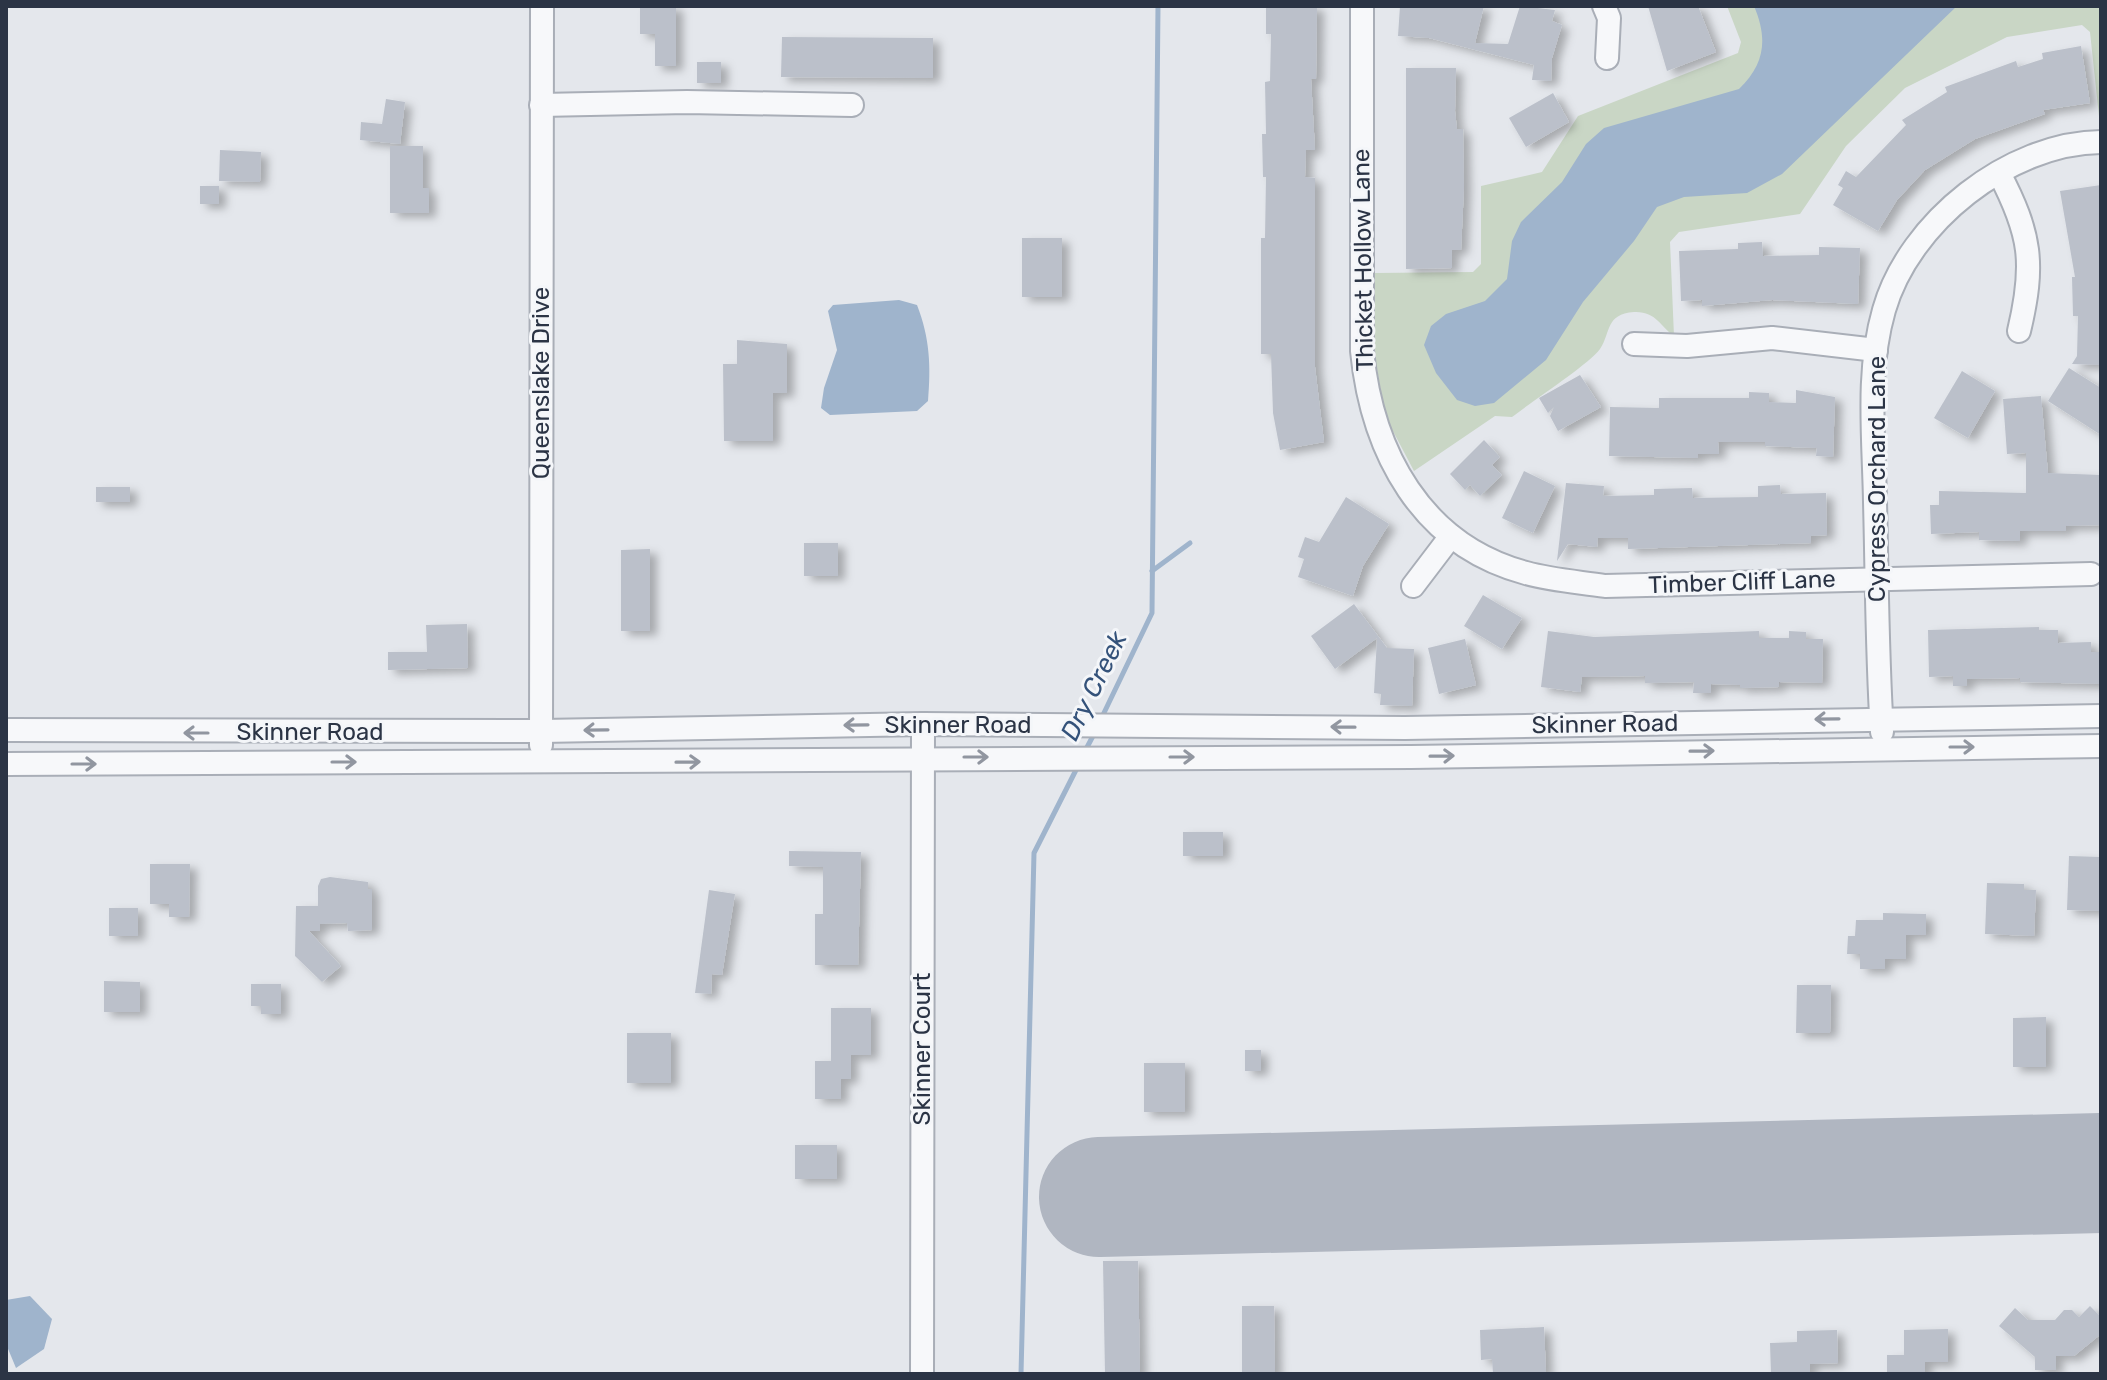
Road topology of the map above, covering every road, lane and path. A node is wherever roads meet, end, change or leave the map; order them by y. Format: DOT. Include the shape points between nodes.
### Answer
graph roads {
  1 [pos="542,6"];
  2 [pos="1362,6"];
  3 [pos="1604,6"];
  4 [pos="1607,58"];
  5 [pos="541,105"];
  6 [pos="852,105"];
  7 [pos="2101,142"];
  8 [pos="1999,173"];
  9 [pos="2019,331"];
  10 [pos="1634,344"];
  11 [pos="1876,350"];
  12 [pos="1451,536"];
  13 [pos="2091,574"];
  14 [pos="1877,577"];
  15 [pos="1413,586"];
  16 [pos="2101,716"];
  17 [pos="1881,718"];
  18 [pos="923,724"];
  19 [pos="6,730"];
  20 [pos="542,731"];
  21 [pos="2101,746"];
  22 [pos="1883,748"];
  23 [pos="922,757"];
  24 [pos="541,761"];
  25 [pos="6,764"];
  26 [pos="922,1374"];
  1 -- 5 [label="street, Queenslake Drive"];
  2 -- 12 [label="street, Thicket Hollow Lane" via="1365,385 1394,467 1424,510"];
  3 -- 4 [label="street" via="1609,18"];
  5 -- 6 [label="street"];
  5 -- 20 [label="street, Queenslake Drive"];
  7 -- 8 [label="street, Cypress Orchard Lane" via="2043,154"];
  8 -- 9 [label="street" via="2019,210 2028,246 2030,286"];
  8 -- 11 [label="street, Cypress Orchard Lane" via="1953,202 1912,251 1885,307"];
  10 -- 11 [label="street" via="1687,346 1772,338"];
  11 -- 14 [label="street, Cypress Orchard Lane"];
  12 -- 14 [label="street, Timber Cliff Lane" via="1525,573 1605,586"];
  12 -- 15 [label="street"];
  13 -- 14 [label="street, Timber Cliff Lane"];
  14 -- 17 [label="street, Cypress Orchard Lane"];
  16 -- 17 [label="street, Skinner Road"];
  17 -- 18 [label="street, Skinner Road, one-way" via="1405,728"];
  17 -- 22 [label="street, Cypress Orchard Lane"];
  18 -- 20 [label="street, Skinner Road, one-way"];
  18 -- 23 [label="street, Skinner Court"];
  20 -- 19 [label="street, Skinner Road, one-way"];
  20 -- 24 [label="street, Queenslake Drive"];
  22 -- 21 [label="street, Skinner Road, one-way"];
  23 -- 22 [label="street, Skinner Road, one-way" via="1411,757"];
  24 -- 23 [label="street, Skinner Road, one-way"];
  23 -- 26 [label="street, Skinner Court"];
  25 -- 24 [label="street, Skinner Road, one-way"];
}
